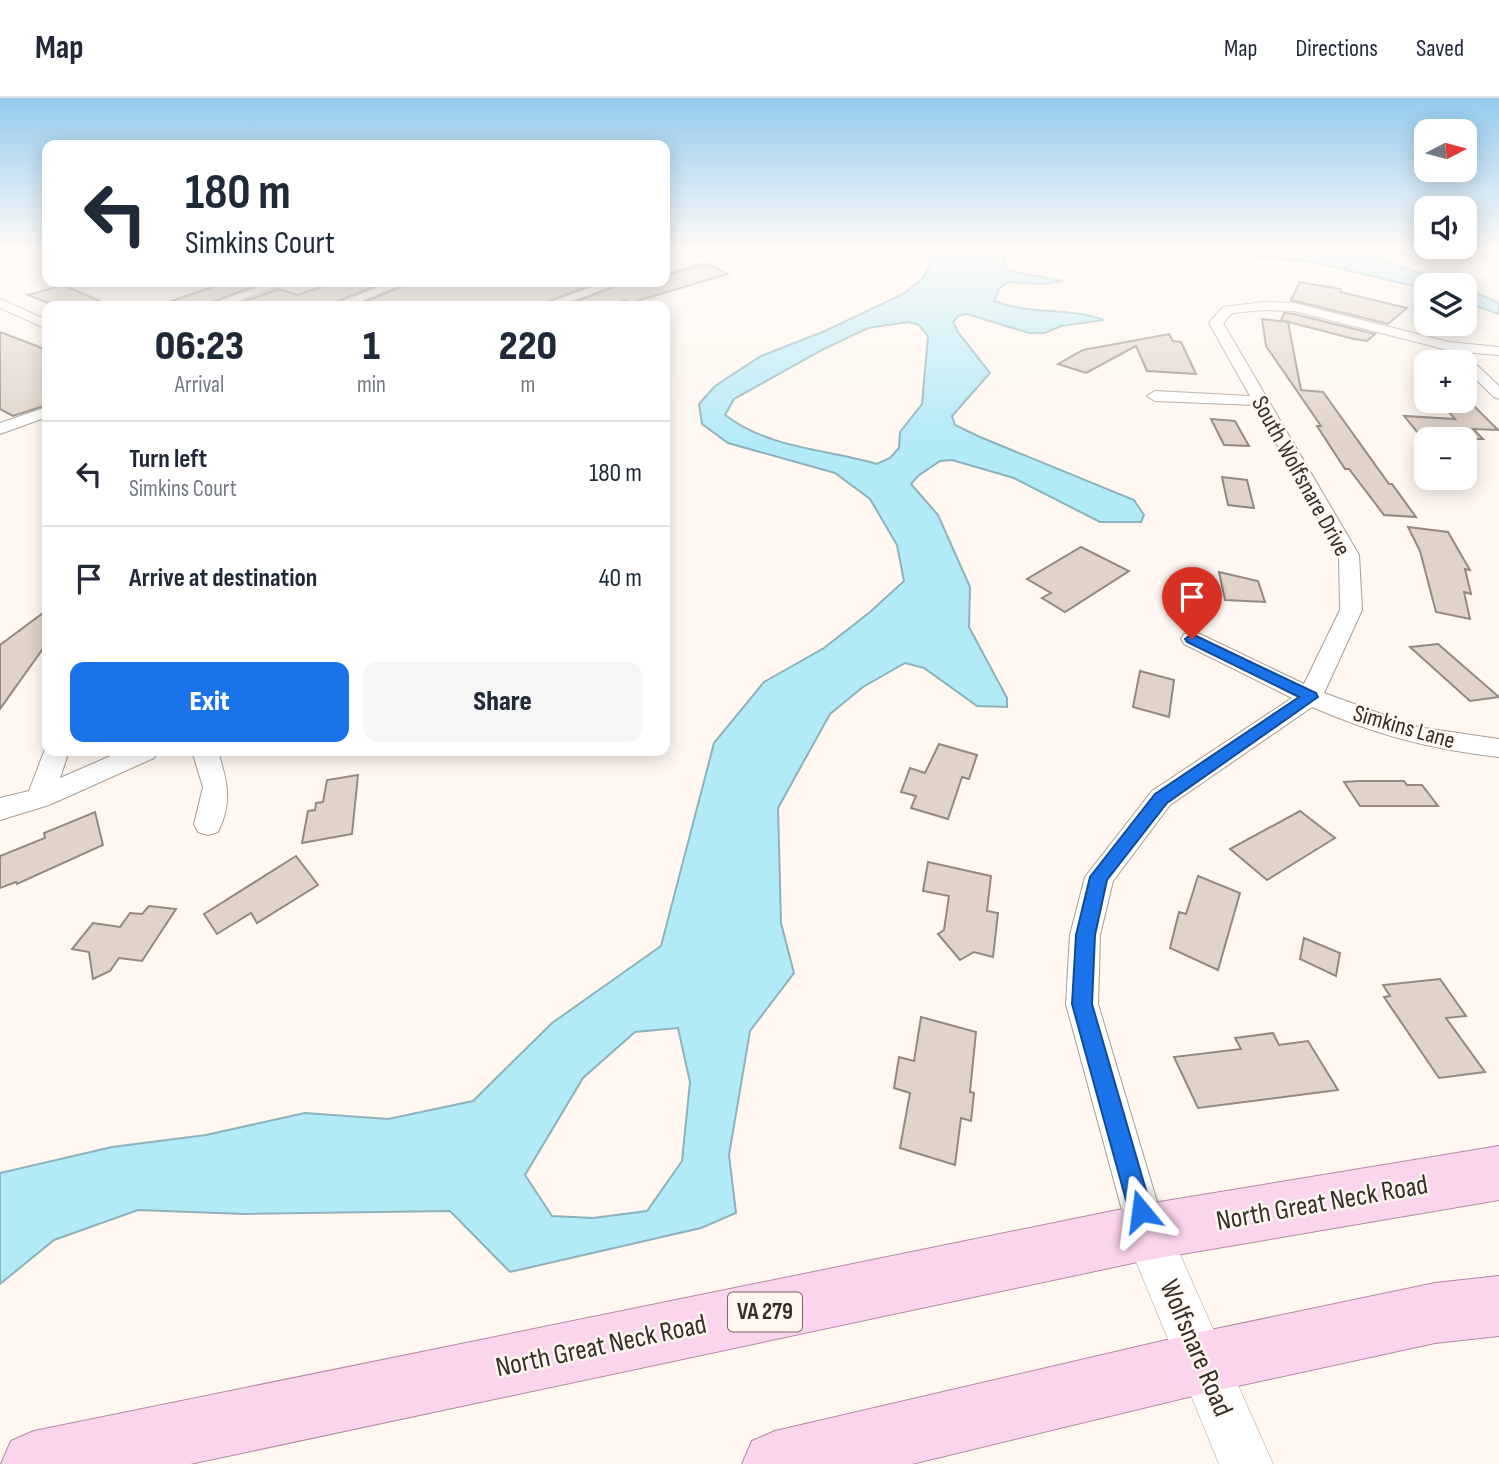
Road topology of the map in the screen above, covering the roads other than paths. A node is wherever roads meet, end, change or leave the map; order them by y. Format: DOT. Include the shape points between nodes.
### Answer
graph roads {
  1 [pos="1225,314"];
  2 [pos="1327,314"];
  3 [pos="23,315"];
  4 [pos="0,322"];
  5 [pos="42,323"];
  6 [pos="1449,346"];
  7 [pos="1499,351"];
  8 [pos="1499,394"];
  9 [pos="1155,396"];
  10 [pos="1260,401"];
  11 [pos="42,414"];
  12 [pos="0,429"];
  13 [pos="1192,639"];
  14 [pos="1310,697"];
  15 [pos="1499,748"];
  16 [pos="53,756"];
  17 [pos="134,756"];
  18 [pos="207,756"];
  19 [pos="40,798"];
  20 [pos="0,809"];
  21 [pos="208,824"];
  22 [pos="1499,1173"];
  23 [pos="1147,1232"];
  24 [pos="1499,1306"];
  25 [pos="1201,1363"];
  26 [pos="34,1464"];
  27 [pos="775,1464"];
  28 [pos="1246,1464"];
  1 -- 10 [label="street, South Wolfsnare Drive" via="1216,323"];
  2 -- 6 [label="street, South Wolfsnare Drive"];
  3 -- 4 [label="street"];
  3 -- 5 [label="street"];
  6 -- 7 [label="street, South Wolfsnare Drive"];
  6 -- 8 [label="street"];
  9 -- 10 [label="street"];
  10 -- 14 [label="street, South Wolfsnare Drive" via="1349,555 1351,610"];
  11 -- 12 [label="street"];
  13 -- 14 [label="street, Simkins Lane"];
  14 -- 15 [label="street, Simkins Lane" via="1449,743"];
  14 -- 23 [label="street" via="1161,798 1098,877 1085,935 1082,1004"];
  16 -- 19 [label="street"];
  17 -- 19 [label="street"];
  18 -- 21 [label="street" via="216,787"];
  19 -- 20 [label="street"];
  22 -- 23 [label="main road, North Great Neck Road / VA 279"];
  23 -- 25 [label="street, Wolfsnare Road"];
  23 -- 26 [label="main road, North Great Neck Road / VA 279"];
  24 -- 25 [label="main road" via="1435,1313"];
  25 -- 27 [label="main road"];
  25 -- 28 [label="street, Wolfsnare Road"];
}
